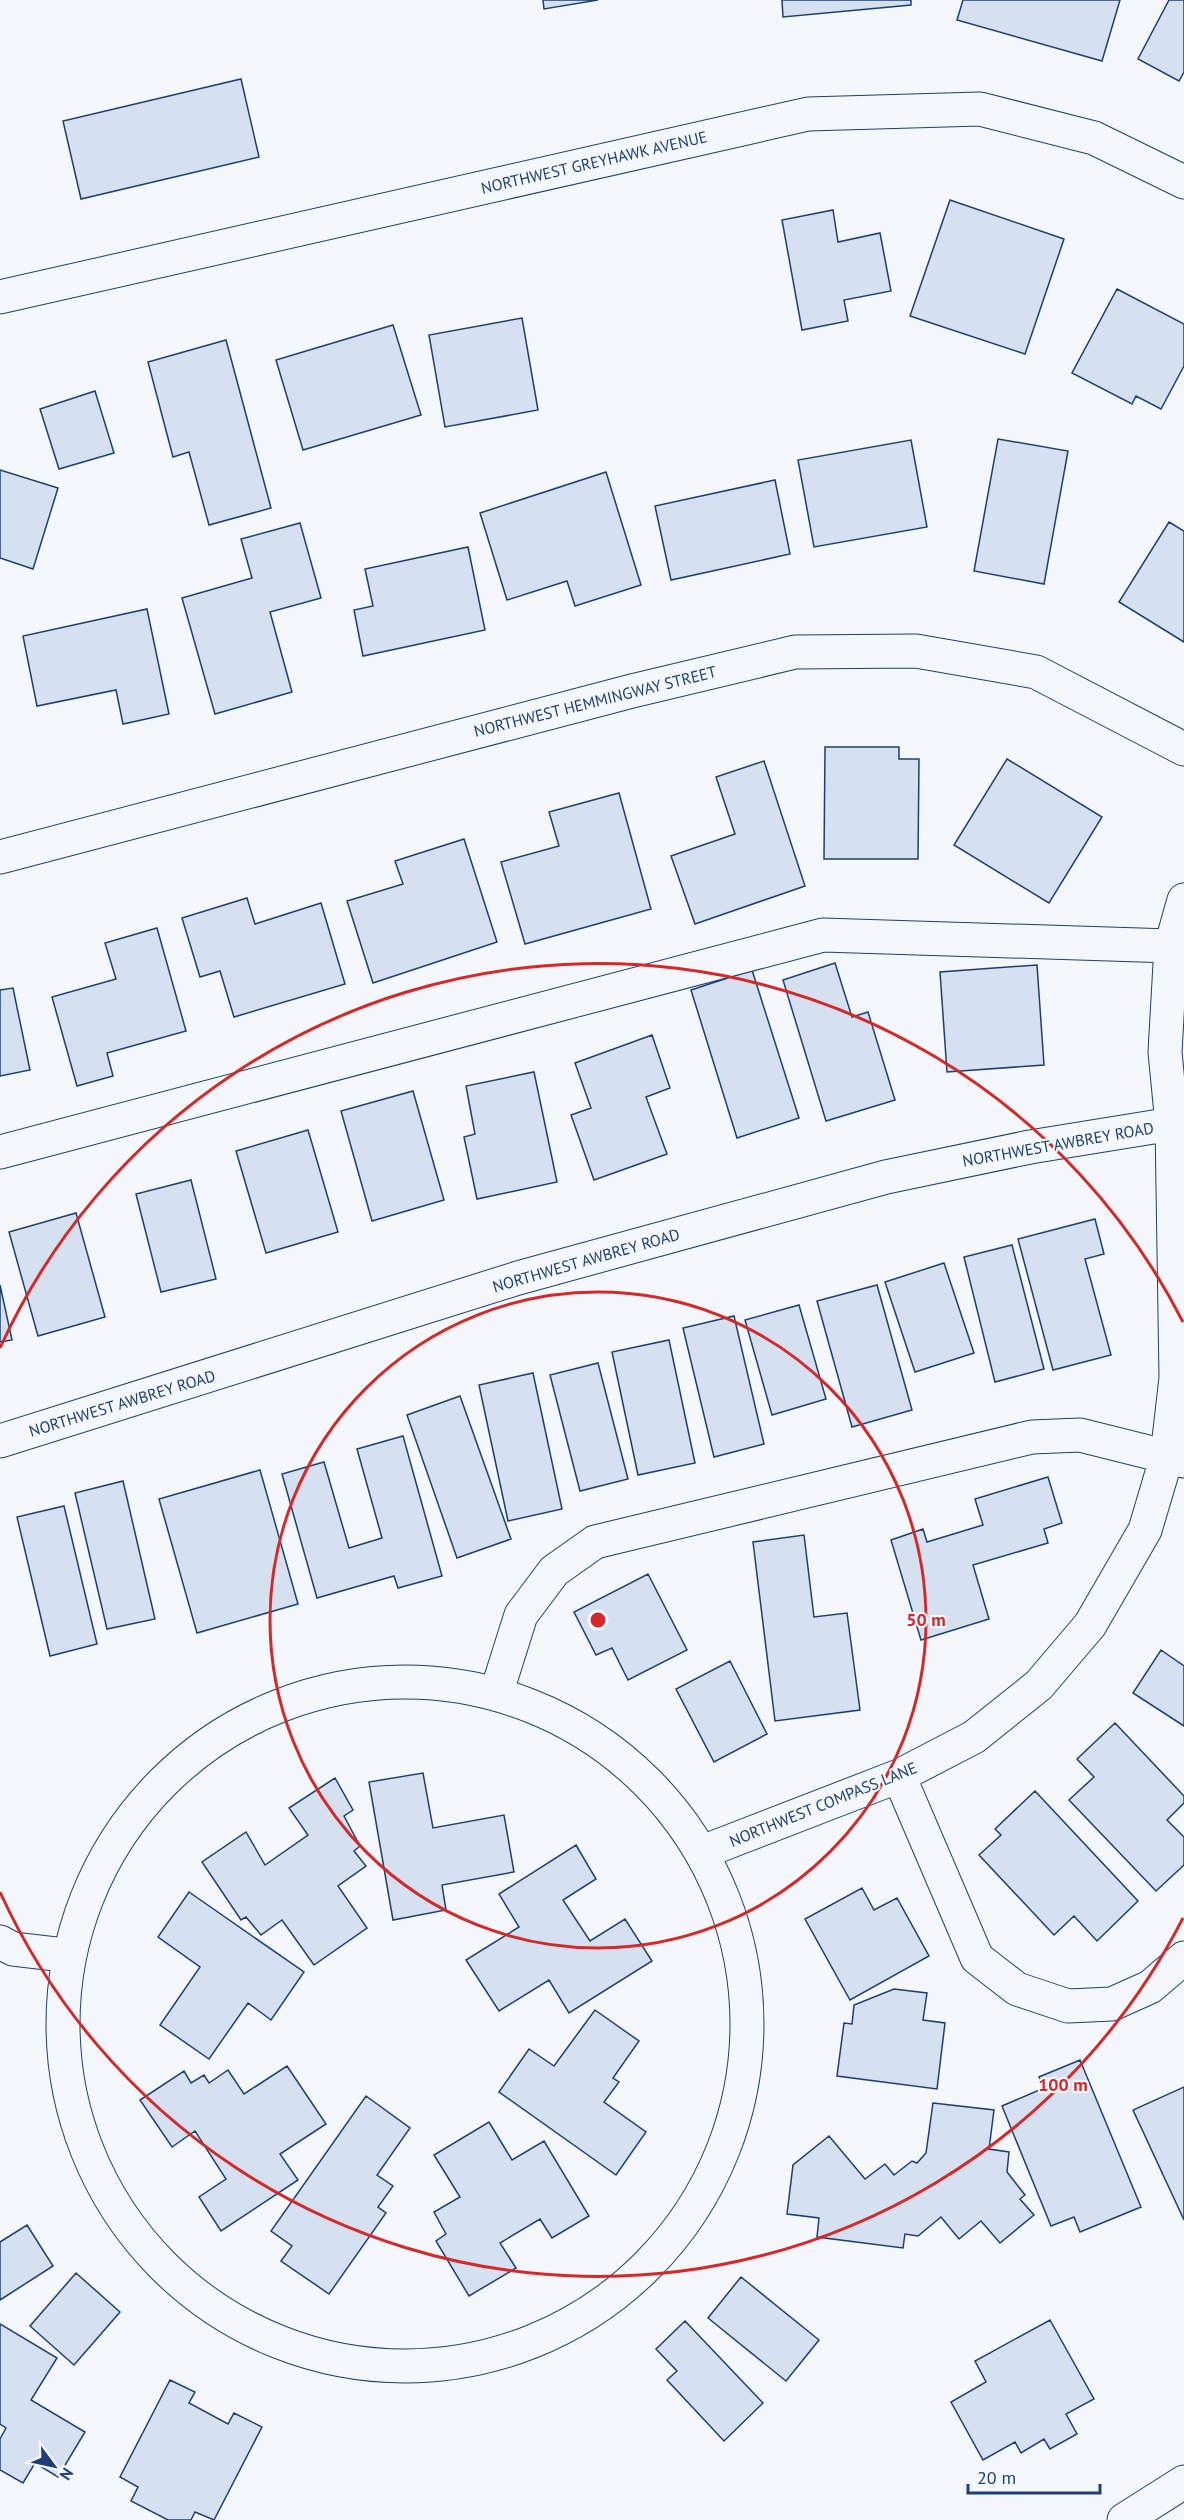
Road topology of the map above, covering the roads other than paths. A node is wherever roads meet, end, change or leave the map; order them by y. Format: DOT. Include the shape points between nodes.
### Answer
graph roads {
  1 [pos="1184,182"];
  2 [pos="0,297"];
  3 [pos="1184,749"];
  4 [pos="0,857"];
  5 [pos="1184,900"];
  6 [pos="1171,946"];
  7 [pos="1178,1124"];
  8 [pos="0,1152"];
  9 [pos="0,1441"];
  10 [pos="1176,1459"];
  11 [pos="497,1691"];
  12 [pos="899,1776"];
  13 [pos="705,1851"];
  14 [pos="0,1942"];
  15 [pos="64,1955"];
  16 [pos="1184,1958"];
  17 [pos="1184,2482"];
  18 [pos="1124,2520"];
  1 -- 2 [label="street, NORTHWEST GREYHAWK AVENUE" via="1094,138 980,109 808,114"];
  3 -- 4 [label="street, NORTHWEST HEMMINGWAY STREET" via="1036,672 916,651 795,652"];
  5 -- 6 [label="street, NORTHWEST COMPASS LANE"];
  6 -- 7 [label="street, NORTHWEST COMPASS LANE" via="1165,1052"];
  6 -- 8 [label="street" via="823,935"];
  7 -- 9 [label="street, NORTHWEST AWBREY ROAD" via="1030,1147 886,1177 518,1278"];
  7 -- 10 [label="street, NORTHWEST COMPASS LANE"];
  10 -- 11 [label="street" via="1080,1435 1032,1437 596,1542 554,1570 521,1615"];
  10 -- 12 [label="street, NORTHWEST COMPASS LANE" via="1145,1530 1090,1625 1039,1685 974,1737"];
  11 -- 13 [label="street" via="572,1726 645,1781"];
  11 -- 15 [label="street" via="406,1681 305,1694 199,1745 132,1820 92,1887"];
  12 -- 13 [label="street, NORTHWEST COMPASS LANE"];
  12 -- 16 [label="street" via="977,1958 1017,1989 1068,2006 1112,2004 1150,1987"];
  13 -- 15 [label="street" via="732,1924 745,1993 748,2062 725,2147 688,2221 628,2288 546,2340 450,2364 376,2366 304,2349 233,2315 169,2268 116,2212 73,2121 62,2049"];
  14 -- 15 [label="street" via="13,1949"];
  17 -- 18 [label="street"];
}
